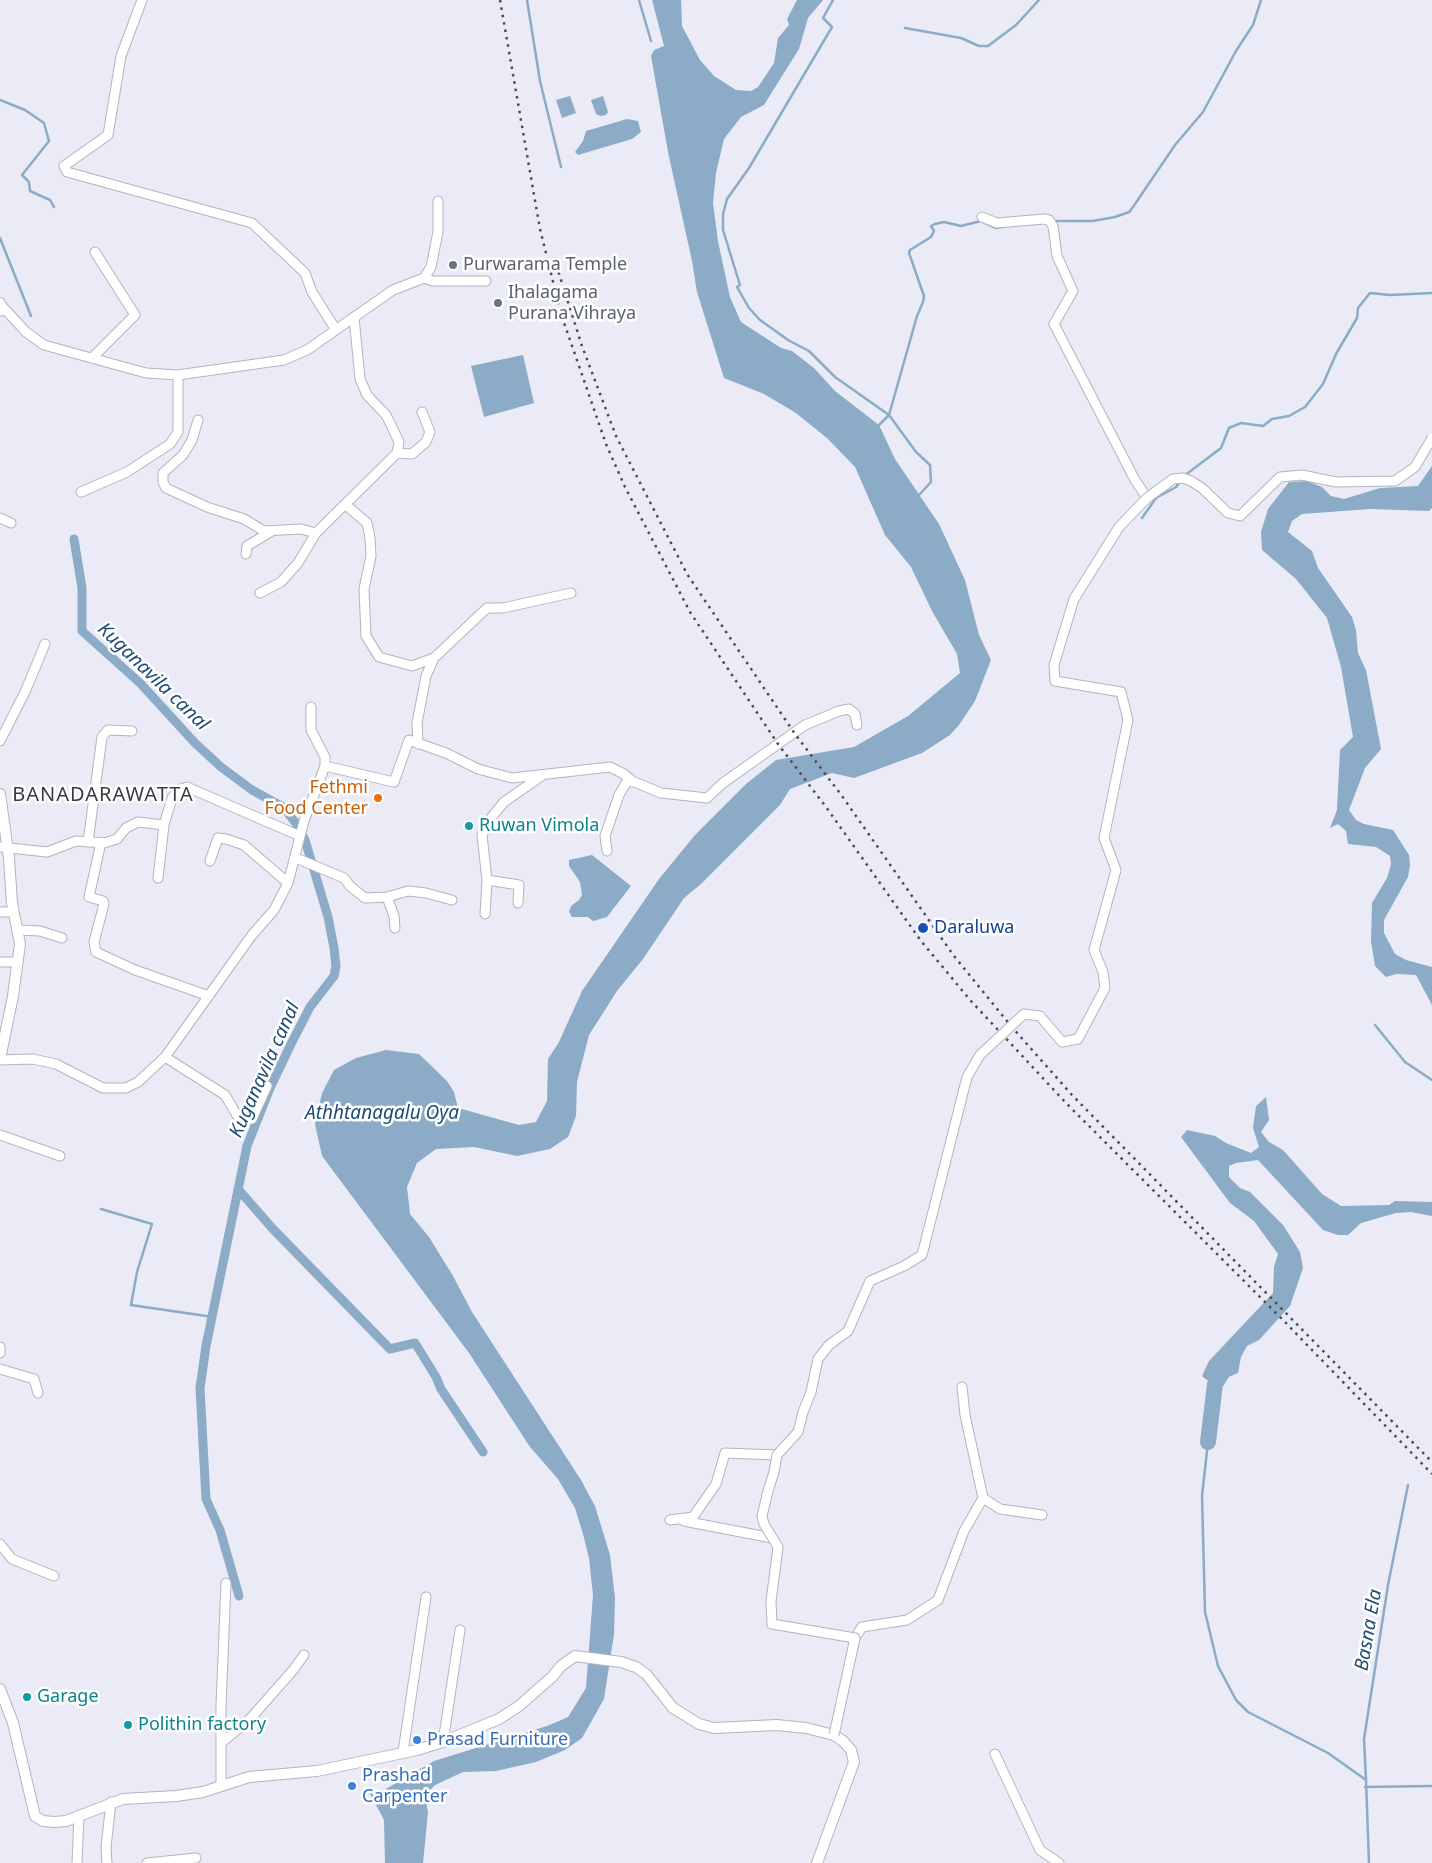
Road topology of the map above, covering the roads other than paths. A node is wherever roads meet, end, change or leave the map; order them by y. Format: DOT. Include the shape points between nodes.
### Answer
graph roads {
  1 [pos="142,0"];
  2 [pos="438,201"];
  3 [pos="982,217"];
  4 [pos="95,252"];
  5 [pos="424,278"];
  6 [pos="486,281"];
  7 [pos="0,307"];
  8 [pos="354,317"];
  9 [pos="336,330"];
  10 [pos="92,358"];
  11 [pos="178,375"];
  12 [pos="422,412"];
  13 [pos="198,420"];
  14 [pos="1432,438"];
  15 [pos="397,453"];
  16 [pos="82,492"];
  17 [pos="1147,498"];
  18 [pos="346,505"];
  19 [pos="0,518"];
  20 [pos="11,523"];
  21 [pos="272,531"];
  22 [pos="316,533"];
  23 [pos="246,554"];
  24 [pos="260,593"];
  25 [pos="572,593"];
  26 [pos="45,644"];
  27 [pos="434,658"];
  28 [pos="311,706"];
  29 [pos="857,725"];
  30 [pos="132,731"];
  31 [pos="0,741"];
  32 [pos="418,744"];
  33 [pos="325,766"];
  34 [pos="546,774"];
  35 [pos="632,781"];
  36 [pos="0,794"];
  37 [pos="164,826"];
  38 [pos="300,836"];
  39 [pos="88,842"];
  40 [pos="100,842"];
  41 [pos="4,847"];
  42 [pos="607,851"];
  43 [pos="296,858"];
  44 [pos="210,861"];
  45 [pos="158,878"];
  46 [pos="487,880"];
  47 [pos="288,883"];
  48 [pos="387,897"];
  49 [pos="452,900"];
  50 [pos="518,903"];
  51 [pos="0,912"];
  52 [pos="13,912"];
  53 [pos="485,914"];
  54 [pos="395,928"];
  55 [pos="19,930"];
  56 [pos="62,938"];
  57 [pos="0,962"];
  58 [pos="18,962"];
  59 [pos="209,996"];
  60 [pos="165,1057"];
  61 [pos="0,1059"];
  62 [pos="266,1086"];
  63 [pos="0,1136"];
  64 [pos="60,1156"];
  65 [pos="0,1347"];
  66 [pos="0,1353"];
  67 [pos="0,1369"];
  68 [pos="962,1387"];
  69 [pos="38,1392"];
  70 [pos="777,1455"];
  71 [pos="984,1498"];
  72 [pos="1042,1515"];
  73 [pos="772,1538"];
  74 [pos="0,1544"];
  75 [pos="54,1576"];
  76 [pos="226,1583"];
  77 [pos="426,1597"];
  78 [pos="460,1630"];
  79 [pos="855,1638"];
  80 [pos="304,1655"];
  81 [pos="0,1689"];
  82 [pos="4,1709"];
  83 [pos="834,1735"];
  84 [pos="443,1742"];
  85 [pos="221,1743"];
  86 [pos="403,1752"];
  87 [pos="995,1754"];
  88 [pos="221,1785"];
  89 [pos="111,1802"];
  90 [pos="79,1815"];
  91 [pos="196,1858"];
  92 [pos="77,1863"];
  93 [pos="107,1863"];
  94 [pos="147,1863"];
  95 [pos="817,1863"];
  96 [pos="1059,1863"];
  1 -- 9 [label="street" via="121,56 108,135 64,166 67,172 252,223 305,273 312,292"];
  2 -- 5 [label="street" via="436,240 431,267"];
  3 -- 17 [label="street" via="997,223 1044,219 1053,226 1057,256 1074,291 1054,324"];
  4 -- 10 [label="street" via="135,315"];
  5 -- 6 [label="street" via="434,281"];
  5 -- 8 [label="street" via="392,290"];
  7 -- 10 [label="street" via="44,345"];
  8 -- 9 [label="street"];
  8 -- 15 [label="street" via="360,379 367,395 386,415 399,442"];
  9 -- 11 [label="street" via="307,350 284,360"];
  10 -- 11 [label="street" via="146,373"];
  11 -- 16 [label="street" via="178,432 170,444 127,472"];
  12 -- 15 [label="street" via="430,432 426,442 412,454"];
  13 -- 21 [label="street" via="192,440 183,455 163,474 162,482 166,488 207,507 244,519 264,531"];
  14 -- 17 [label="street, bridge" via="1415,467 1395,481 1336,482 1302,475 1280,477 1240,516 1228,514 1202,488 1183,478 1174,479"];
  15 -- 18 [label="street"];
  17 -- 70 [label="street, bridge" via="1119,527 1074,599 1054,665 1055,681 1121,692 1128,720 1104,838 1116,870 1094,950 1103,972 1105,988 1078,1038 1062,1042 1040,1016 1024,1014 980,1055 967,1078 922,1255 870,1281 848,1331 828,1345 818,1360 798,1432"];
  18 -- 22 [label="street"];
  18 -- 27 [label="street" via="367,523 370,538 371,556 364,589 366,636 379,657 412,666"];
  19 -- 20 [label="street"];
  21 -- 22 [label="street" via="301,529"];
  21 -- 23 [label="street" via="247,546"];
  22 -- 24 [label="street" via="298,563 281,582"];
  25 -- 27 [label="street" via="510,607 487,608"];
  26 -- 31 [label="street"];
  27 -- 32 [label="street" via="426,676 417,723"];
  28 -- 33 [label="street" via="311,730 325,757"];
  29 -- 35 [label="street" via="855,714 849,709 838,710 804,725 706,798 661,794"];
  30 -- 39 [label="street" via="108,730 102,737"];
  32 -- 33 [label="street" via="409,740 394,782"];
  32 -- 34 [label="street" via="478,769 512,778"];
  33 -- 38 [label="street"];
  34 -- 35 [label="street" via="610,767"];
  34 -- 46 [label="street" via="504,802 491,818 482,835"];
  35 -- 42 [label="street" via="626,783 619,795 605,836"];
  36 -- 41 [label="street"];
  37 -- 38 [label="street" via="172,798 178,790 187,788"];
  37 -- 40 [label="street" via="138,822 126,828 117,839"];
  37 -- 45 [label="street"];
  38 -- 43 [label="street"];
  39 -- 40 [label="street"];
  39 -- 41 [label="street" via="76,841 47,852"];
  40 -- 59 [label="street" via="89,897 104,904 94,942 96,952 135,970"];
  41 -- 52 [label="street"];
  43 -- 47 [label="street"];
  43 -- 48 [label="street" via="344,878 365,898"];
  44 -- 47 [label="street" via="218,838 226,839 244,845"];
  46 -- 50 [label="street" via="519,884"];
  46 -- 53 [label="street"];
  47 -- 59 [label="street" via="274,910"];
  48 -- 49 [label="street" via="408,892"];
  48 -- 54 [label="street"];
  51 -- 52 [label="street"];
  52 -- 55 [label="street"];
  55 -- 56 [label="street" via="40,931"];
  55 -- 58 [label="street"];
  57 -- 58 [label="street"];
  58 -- 61 [label="street"];
  59 -- 60 [label="street"];
  60 -- 61 [label="street" via="138,1082 126,1088 103,1088 56,1064 33,1059"];
  60 -- 62 [label="street" via="225,1095 238,1117 245,1120 252,1119"];
  63 -- 64 [label="street"];
  65 -- 66 [label="street"];
  67 -- 69 [label="street" via="34,1379"];
  68 -- 71 [label="street" via="965,1415"];
  70 -- 73 [label="street, bridge" via="762,1516"];
  70 -- 73 [label="street" via="725,1453 716,1484 705,1501 693,1517 675,1520"];
  71 -- 72 [label="street" via="1000,1509"];
  71 -- 79 [label="street" via="964,1531 938,1600 907,1620 862,1627"];
  73 -- 79 [label="street, bridge" via="778,1547 771,1601 772,1624"];
  74 -- 75 [label="street" via="12,1559"];
  76 -- 85 [label="street"];
  77 -- 86 [label="street"];
  78 -- 84 [label="street"];
  79 -- 83 [label="street, bridge"];
  80 -- 85 [label="street" via="250,1719"];
  81 -- 82 [label="street"];
  82 -- 90 [label="street" via="35,1816 54,1822"];
  83 -- 84 [label="street" via="777,1724 714,1728 700,1724 673,1708 647,1675 636,1667 575,1656 536,1692 499,1719"];
  83 -- 95 [label="street" via="851,1750 854,1762"];
  84 -- 86 [label="street"];
  85 -- 88 [label="street"];
  86 -- 88 [label="street" via="317,1770 249,1777"];
  87 -- 96 [label="street" via="1040,1850"];
  88 -- 89 [label="street" via="204,1792"];
  89 -- 90 [label="street"];
  89 -- 93 [label="street"];
  90 -- 92 [label="street"];
  91 -- 94 [label="street"];
}
